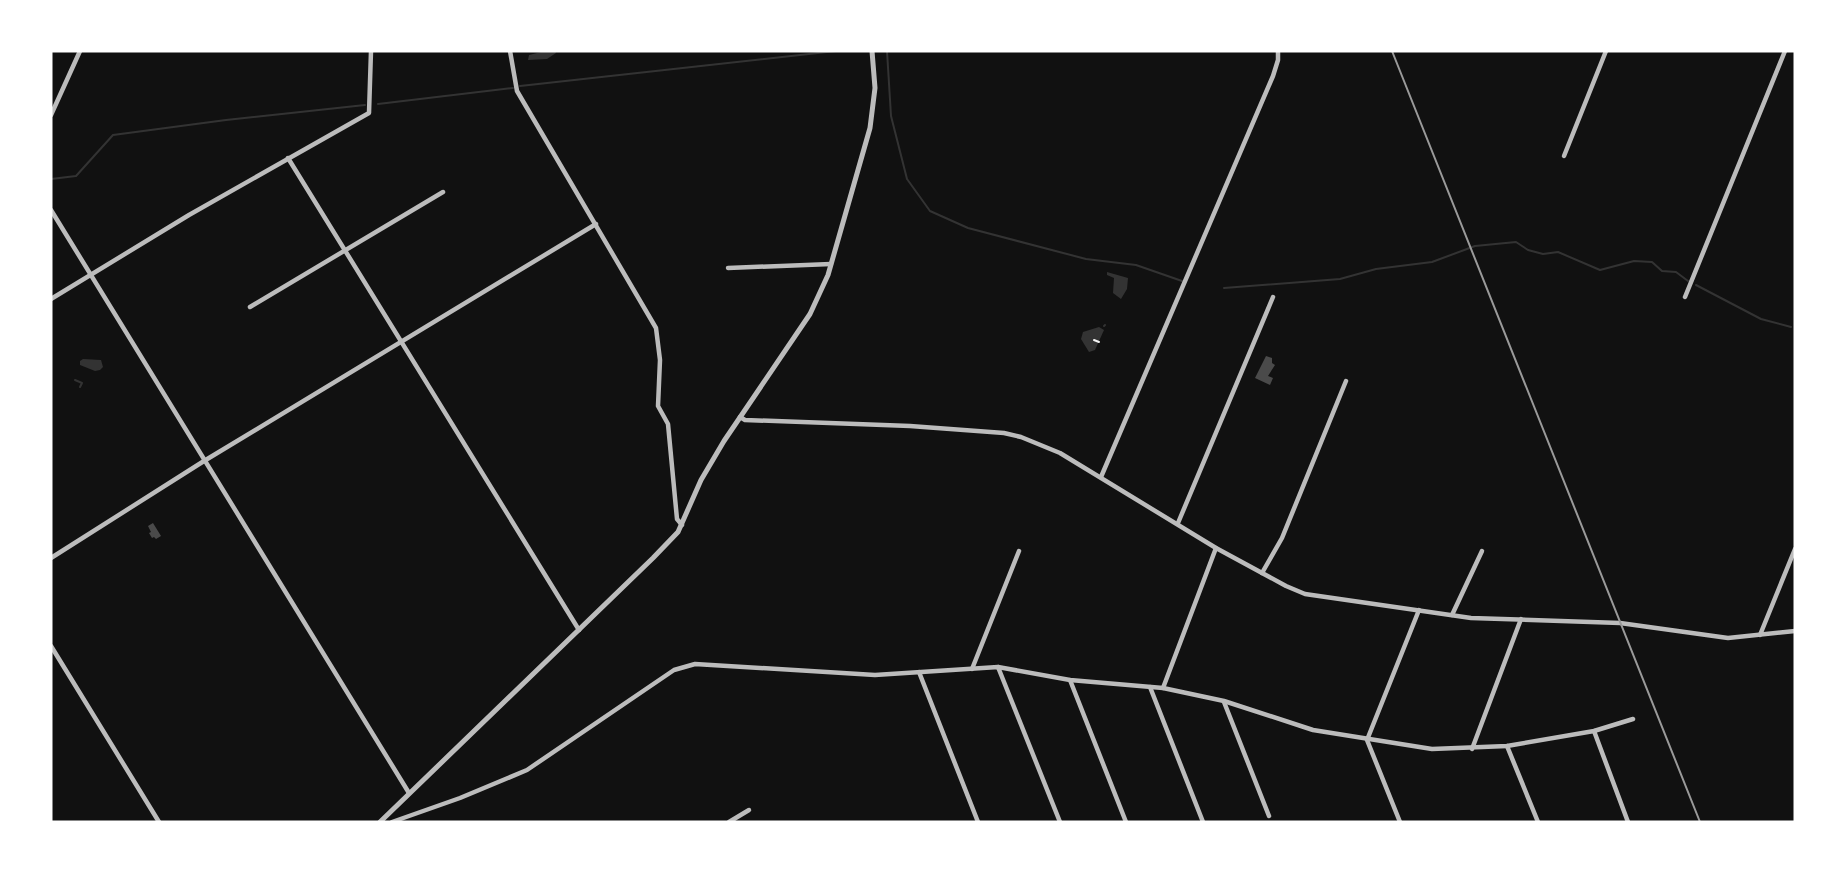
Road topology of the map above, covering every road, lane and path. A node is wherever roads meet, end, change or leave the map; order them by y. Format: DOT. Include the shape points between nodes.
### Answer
graph roads {
  1 [pos="80,51"];
  2 [pos="371,51"];
  3 [pos="510,51"];
  4 [pos="872,51"];
  5 [pos="1278,51"];
  6 [pos="1606,51"];
  7 [pos="1785,51"];
  8 [pos="51,115"];
  9 [pos="1563,156"];
  10 [pos="288,158"];
  11 [pos="443,192"];
  12 [pos="51,210"];
  13 [pos="596,224"];
  14 [pos="345,251"];
  15 [pos="831,264"];
  16 [pos="728,268"];
  17 [pos="90,275"];
  18 [pos="1273,297"];
  19 [pos="1685,297"];
  20 [pos="51,299"];
  21 [pos="250,307"];
  22 [pos="1094,340"];
  23 [pos="402,342"];
  24 [pos="1099,342"];
  25 [pos="1346,381"];
  26 [pos="740,417"];
  27 [pos="204,461"];
  28 [pos="1101,477"];
  29 [pos="1178,523"];
  30 [pos="681,525"];
  31 [pos="1216,548"];
  32 [pos="1795,550"];
  33 [pos="1019,551"];
  34 [pos="1482,551"];
  35 [pos="51,558"];
  36 [pos="1262,573"];
  37 [pos="1419,610"];
  38 [pos="1452,615"];
  39 [pos="1521,619"];
  40 [pos="579,630"];
  41 [pos="1795,631"];
  42 [pos="1760,636"];
  43 [pos="51,646"];
  44 [pos="999,667"];
  45 [pos="972,668"];
  46 [pos="919,673"];
  47 [pos="1070,680"];
  48 [pos="1150,687"];
  49 [pos="1163,688"];
  50 [pos="1224,701"];
  51 [pos="1633,719"];
  52 [pos="1594,731"];
  53 [pos="1367,740"];
  54 [pos="1507,746"];
  55 [pos="1472,749"];
  56 [pos="409,793"];
  57 [pos="748,810"];
  58 [pos="1269,816"];
  59 [pos="382,820"];
  60 [pos="159,822"];
  61 [pos="392,822"];
  62 [pos="729,822"];
  63 [pos="978,822"];
  64 [pos="1060,822"];
  65 [pos="1126,822"];
  66 [pos="1203,822"];
  67 [pos="1400,822"];
  68 [pos="1538,822"];
  69 [pos="1628,822"];
  1 -- 8 [label="street"];
  2 -- 10 [label="street" via="369,113"];
  3 -- 13 [label="street" via="517,91"];
  4 -- 15 [label="street" via="873,112"];
  5 -- 28 [label="street" via="1268,87"];
  6 -- 9 [label="street"];
  7 -- 19 [label="street"];
  10 -- 14 [label="street"];
  10 -- 17 [label="street"];
  11 -- 14 [label="street"];
  12 -- 17 [label="street"];
  13 -- 23 [label="street"];
  13 -- 30 [label="street" via="656,328 658,406 668,424"];
  14 -- 21 [label="street"];
  14 -- 23 [label="street"];
  15 -- 16 [label="street"];
  15 -- 26 [label="street" via="810,314"];
  17 -- 20 [label="street"];
  17 -- 27 [label="street"];
  18 -- 29 [label="street"];
  22 -- 24 [label="path"];
  23 -- 27 [label="street"];
  23 -- 40 [label="street"];
  25 -- 36 [label="street" via="1282,538"];
  26 -- 28 [label="street" via="1004,433 1060,453"];
  26 -- 30 [label="street" via="708,467"];
  27 -- 35 [label="street"];
  27 -- 56 [label="street"];
  28 -- 29 [label="street"];
  29 -- 31 [label="street"];
  30 -- 40 [label="street" via="665,547"];
  31 -- 36 [label="street"];
  31 -- 49 [label="street"];
  32 -- 42 [label="street"];
  33 -- 45 [label="street"];
  34 -- 38 [label="street"];
  36 -- 37 [label="street" via="1305,594"];
  37 -- 38 [label="street"];
  37 -- 53 [label="street"];
  38 -- 39 [label="street"];
  39 -- 42 [label="street" via="1627,623 1728,638"];
  39 -- 55 [label="street"];
  40 -- 56 [label="street"];
  41 -- 42 [label="street"];
  43 -- 60 [label="street"];
  44 -- 45 [label="street"];
  44 -- 47 [label="street"];
  44 -- 64 [label="street"];
  45 -- 46 [label="street"];
  46 -- 61 [label="street" via="684,666 520,773"];
  46 -- 63 [label="street"];
  47 -- 48 [label="street"];
  47 -- 65 [label="street"];
  48 -- 49 [label="street"];
  48 -- 66 [label="street"];
  49 -- 50 [label="street"];
  50 -- 53 [label="street" via="1313,730"];
  50 -- 58 [label="street"];
  51 -- 52 [label="street"];
  52 -- 54 [label="street"];
  52 -- 69 [label="street"];
  53 -- 55 [label="street"];
  53 -- 67 [label="street"];
  54 -- 55 [label="street"];
  54 -- 68 [label="street"];
  56 -- 59 [label="street"];
  57 -- 62 [label="street"];
  59 -- 61 [label="street"];
}
